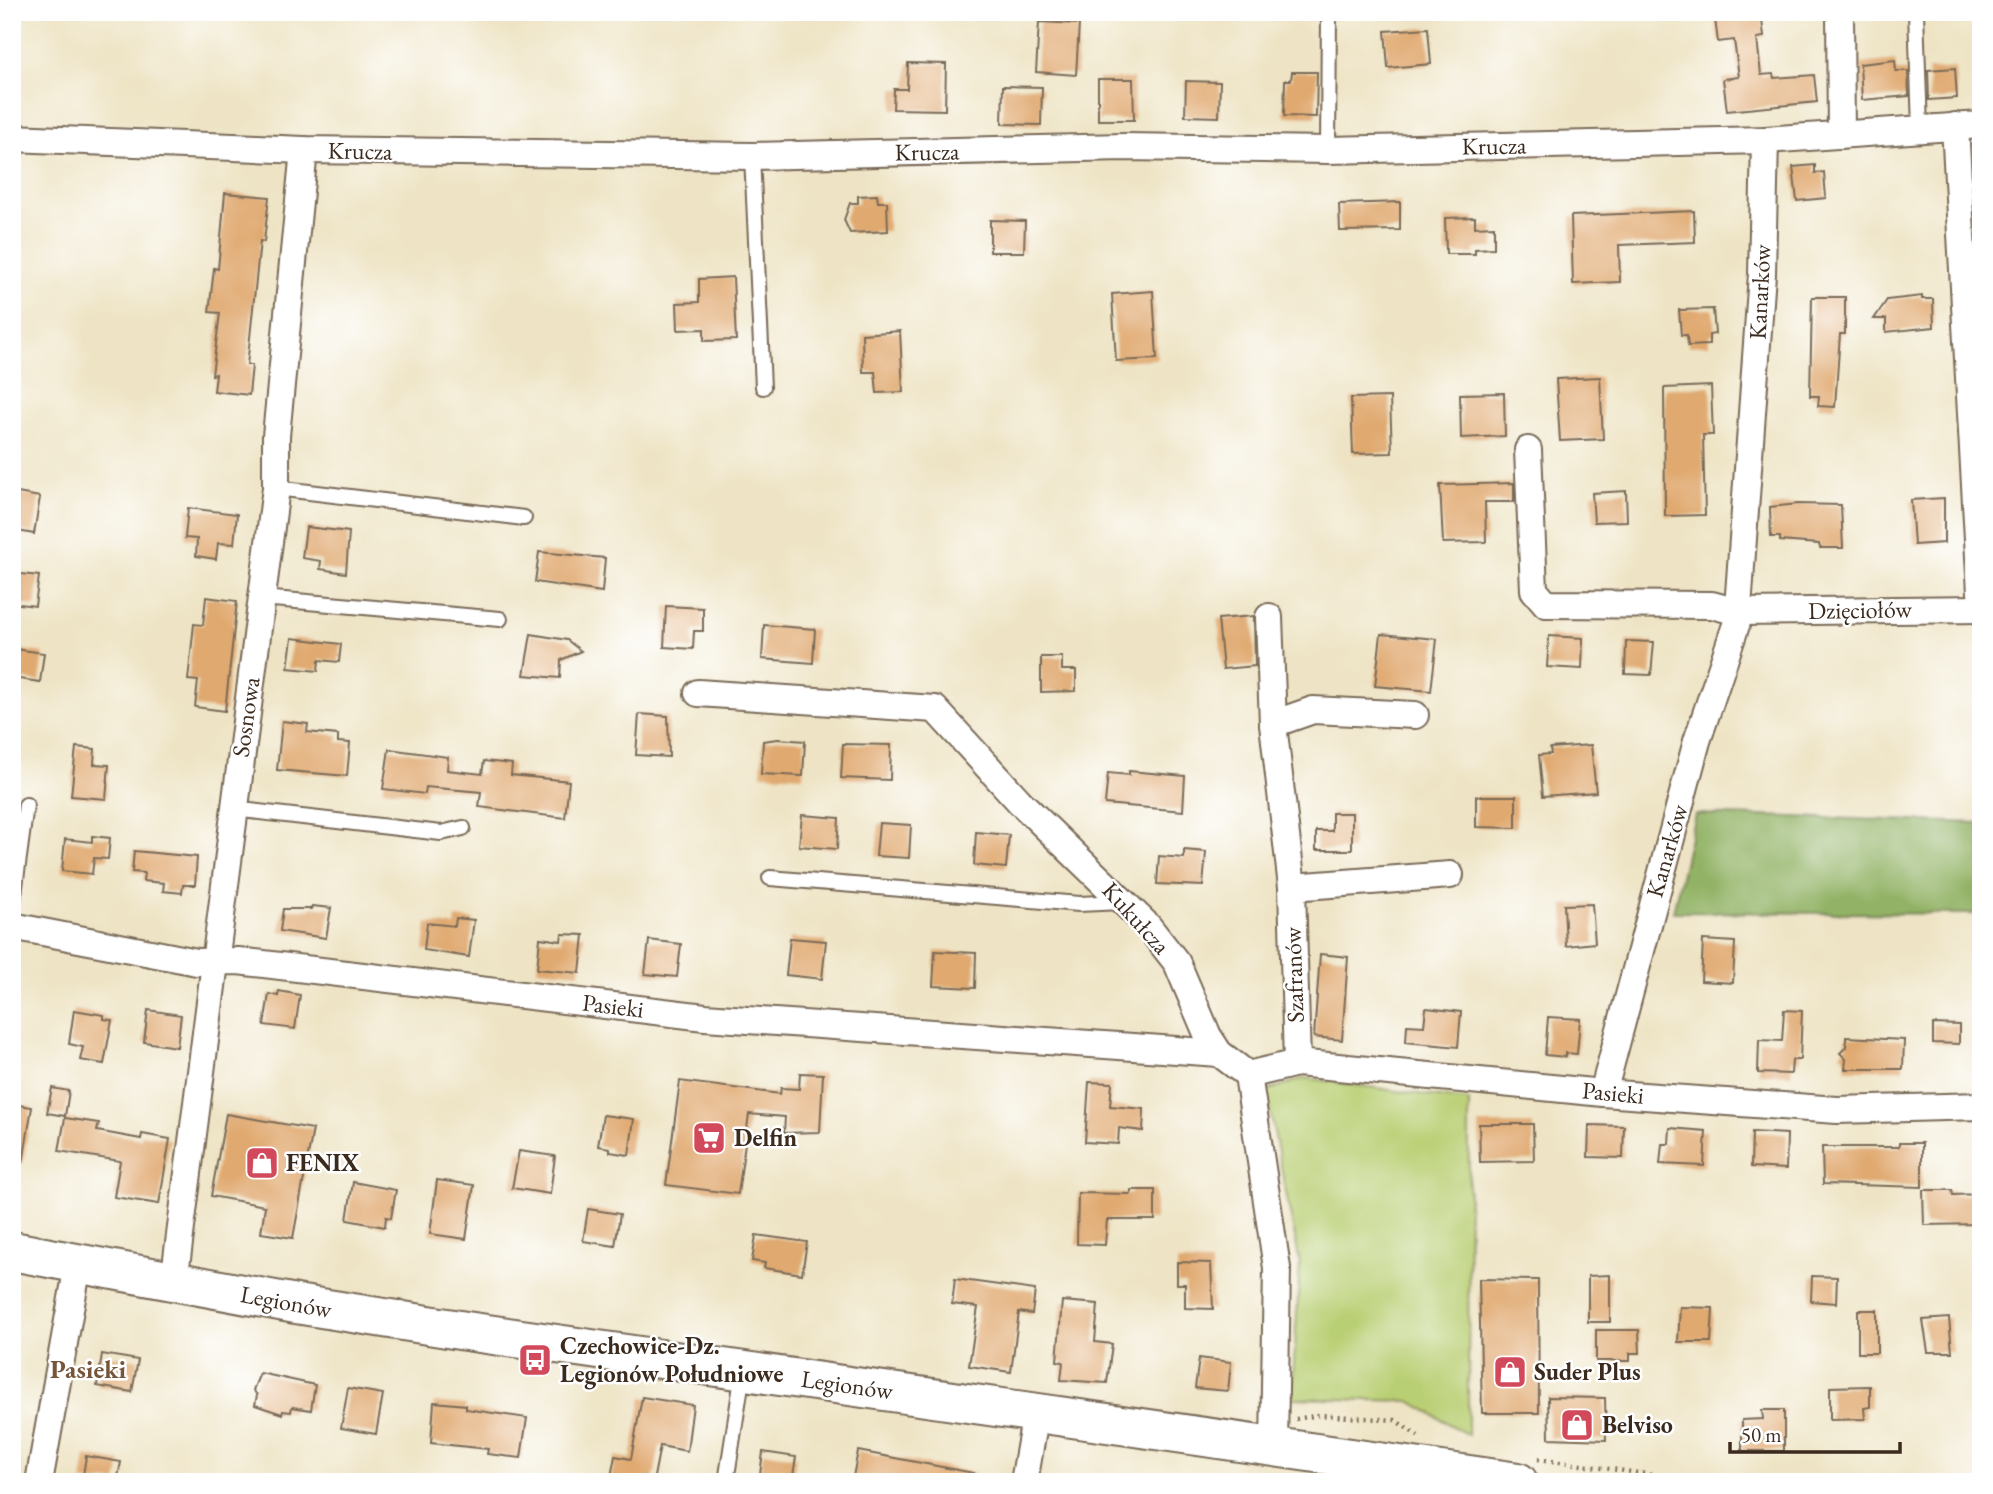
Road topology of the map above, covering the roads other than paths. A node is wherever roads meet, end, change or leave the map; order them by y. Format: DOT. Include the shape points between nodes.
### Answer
graph roads {
  1 [pos="1329,12"];
  2 [pos="1840,12"];
  3 [pos="1916,12"];
  4 [pos="1968,125"];
  5 [pos="1920,129"];
  6 [pos="1841,135"];
  7 [pos="12,138"];
  8 [pos="1765,140"];
  9 [pos="304,150"];
  10 [pos="1328,150"];
  11 [pos="752,156"];
  12 [pos="763,387"];
  13 [pos="1528,450"];
  14 [pos="276,488"];
  15 [pos="524,518"];
  16 [pos="1981,593"];
  17 [pos="262,598"];
  18 [pos="1981,609"];
  19 [pos="1738,612"];
  20 [pos="1269,617"];
  21 [pos="500,619"];
  22 [pos="698,693"];
  23 [pos="1415,715"];
  24 [pos="1273,724"];
  25 [pos="26,804"];
  26 [pos="233,809"];
  27 [pos="463,828"];
  28 [pos="1450,875"];
  29 [pos="770,878"];
  30 [pos="1292,887"];
  31 [pos="1122,902"];
  32 [pos="12,909"];
  33 [pos="12,926"];
  34 [pos="217,962"];
  35 [pos="1219,1053"];
  36 [pos="1297,1063"];
  37 [pos="1248,1075"];
  38 [pos="1603,1093"];
  39 [pos="1981,1106"];
  40 [pos="12,1251"];
  41 [pos="78,1265"];
  42 [pos="174,1282"];
  43 [pos="743,1370"];
  44 [pos="1036,1413"];
  45 [pos="1274,1446"];
  46 [pos="39,1482"];
  47 [pos="726,1482"];
  48 [pos="1024,1482"];
  49 [pos="1518,1482"];
  1 -- 10 [label="lane"];
  2 -- 6 [label="street"];
  3 -- 5 [label="lane"];
  4 -- 5 [label="street, Krucza"];
  4 -- 16 [label="street"];
  5 -- 6 [label="street, Krucza"];
  6 -- 8 [label="street, Krucza"];
  7 -- 9 [label="street, Krucza"];
  8 -- 10 [label="street, Krucza"];
  8 -- 19 [label="street, Kanarków" via="1762,274"];
  9 -- 11 [label="street, Krucza"];
  9 -- 14 [label="street, Sosnowa" via="276,436"];
  10 -- 11 [label="street, Krucza" via="1125,147"];
  11 -- 12 [label="lane"];
  13 -- 19 [label="street" via="1534,590 1546,604 1712,605"];
  14 -- 15 [label="lane"];
  14 -- 17 [label="street, Sosnowa"];
  17 -- 21 [label="lane"];
  17 -- 26 [label="street, Sosnowa"];
  18 -- 19 [label="street, Dzięciołów"];
  19 -- 38 [label="street, Kanarków" via="1697,741"];
  20 -- 24 [label="street, Szafranów"];
  22 -- 31 [label="street, Kukułcza" via="935,709 1020,802"];
  23 -- 24 [label="street" via="1313,710"];
  24 -- 30 [label="street, Szafranów"];
  25 -- 32 [label="lane"];
  26 -- 27 [label="lane" via="441,833"];
  26 -- 34 [label="street, Sosnowa"];
  28 -- 30 [label="street"];
  29 -- 31 [label="lane" via="1079,905"];
  30 -- 36 [label="street, Szafranów"];
  31 -- 35 [label="street, Kukułcza" via="1177,963"];
  33 -- 34 [label="street, Pasieki"];
  34 -- 35 [label="street, Pasieki" via="705,1017"];
  34 -- 42 [label="street, Sosnowa"];
  35 -- 37 [label="street, Kukułcza"];
  36 -- 37 [label="street, Pasieki"];
  36 -- 38 [label="street, Pasieki"];
  37 -- 45 [label="street" via="1278,1268"];
  38 -- 39 [label="street, Pasieki" via="1837,1110"];
  40 -- 41 [label="street, Legionów"];
  41 -- 42 [label="street, Legionów"];
  41 -- 46 [label="street"];
  42 -- 43 [label="street, Legionów" via="453,1329"];
  43 -- 44 [label="street, Legionów"];
  43 -- 47 [label="lane"];
  44 -- 45 [label="street, Legionów"];
  44 -- 48 [label="street"];
  45 -- 49 [label="street, Legionów"];
}
